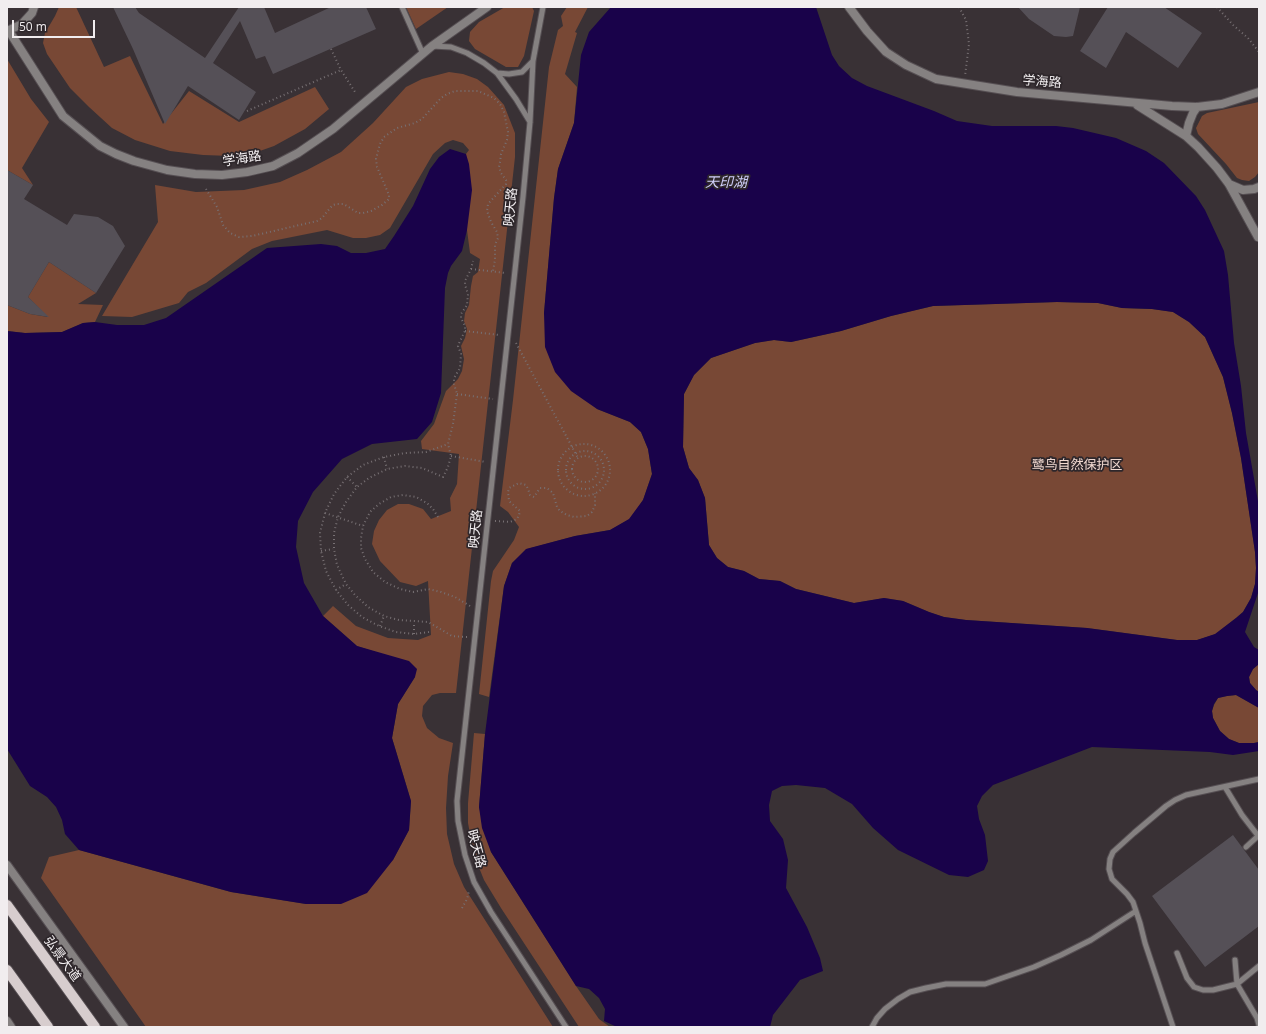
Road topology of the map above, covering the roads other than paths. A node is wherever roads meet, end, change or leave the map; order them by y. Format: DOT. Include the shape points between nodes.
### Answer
graph roads {
  1 [pos="34,7"];
  2 [pos="402,7"];
  3 [pos="487,7"];
  4 [pos="544,7"];
  5 [pos="849,7"];
  6 [pos="8,31"];
  7 [pos="432,46"];
  8 [pos="423,54"];
  9 [pos="533,61"];
  10 [pos="497,73"];
  11 [pos="1259,92"];
  12 [pos="1134,103"];
  13 [pos="1197,107"];
  14 [pos="530,122"];
  15 [pos="1186,136"];
  16 [pos="1229,184"];
  17 [pos="1259,187"];
  18 [pos="1258,234"];
  19 [pos="1259,246"];
  20 [pos="1259,779"];
  21 [pos="1225,787"];
  22 [pos="1259,837"];
  23 [pos="1246,847"];
  24 [pos="7,865"];
  25 [pos="7,905"];
  26 [pos="1136,911"];
  27 [pos="1177,953"];
  28 [pos="1235,960"];
  29 [pos="1259,966"];
  30 [pos="7,970"];
  31 [pos="1237,984"];
  32 [pos="7,1021"];
  33 [pos="1259,1025"];
  34 [pos="11,1027"];
  35 [pos="48,1027"];
  36 [pos="95,1027"];
  37 [pos="124,1027"];
  38 [pos="566,1027"];
  39 [pos="872,1027"];
  40 [pos="1173,1027"];
  1 -- 6 [label="street" via="22,24"];
  2 -- 8 [label="lane"];
  3 -- 7 [label="street, 学海路"];
  4 -- 9 [label="lane, 映天路"];
  5 -- 12 [label="street, 学海路" via="886,52 936,79 1017,92"];
  6 -- 8 [label="street, 学海路" via="63,116 100,146 134,161 195,174 222,175 247,172 273,166 298,153 334,129"];
  7 -- 8 [label="street, 学海路"];
  7 -- 10 [label="lane" via="452,47 468,53"];
  9 -- 10 [label="lane" via="522,72"];
  9 -- 14 [label="lane, 映天路"];
  10 -- 14 [label="lane"];
  11 -- 13 [label="street, 学海路" via="1222,104"];
  12 -- 13 [label="street, 学海路"];
  12 -- 15 [label="street"];
  13 -- 15 [label="street" via="1188,122"];
  14 -- 38 [label="lane, 映天路" via="457,801 465,855 474,882"];
  15 -- 16 [label="street"];
  16 -- 17 [label="street" via="1243,190"];
  16 -- 18 [label="street"];
  18 -- 19 [label="street"];
  20 -- 21 [label="lane"];
  21 -- 22 [label="lane"];
  21 -- 26 [label="lane" via="1186,795 1175,800 1113,852 1109,869 1112,879 1127,894"];
  22 -- 23 [label="lane"];
  24 -- 37 [label="street"];
  25 -- 36 [label="main road, 弘景大道"];
  26 -- 39 [label="lane" via="1062,955 1022,972 985,984 946,984 910,992 885,1009"];
  26 -- 40 [label="lane"];
  27 -- 31 [label="lane" via="1187,978 1194,986 1203,990 1213,990"];
  28 -- 31 [label="lane"];
  29 -- 31 [label="lane"];
  30 -- 35 [label="main road"];
  31 -- 33 [label="lane"];
  32 -- 34 [label="street"];
}
